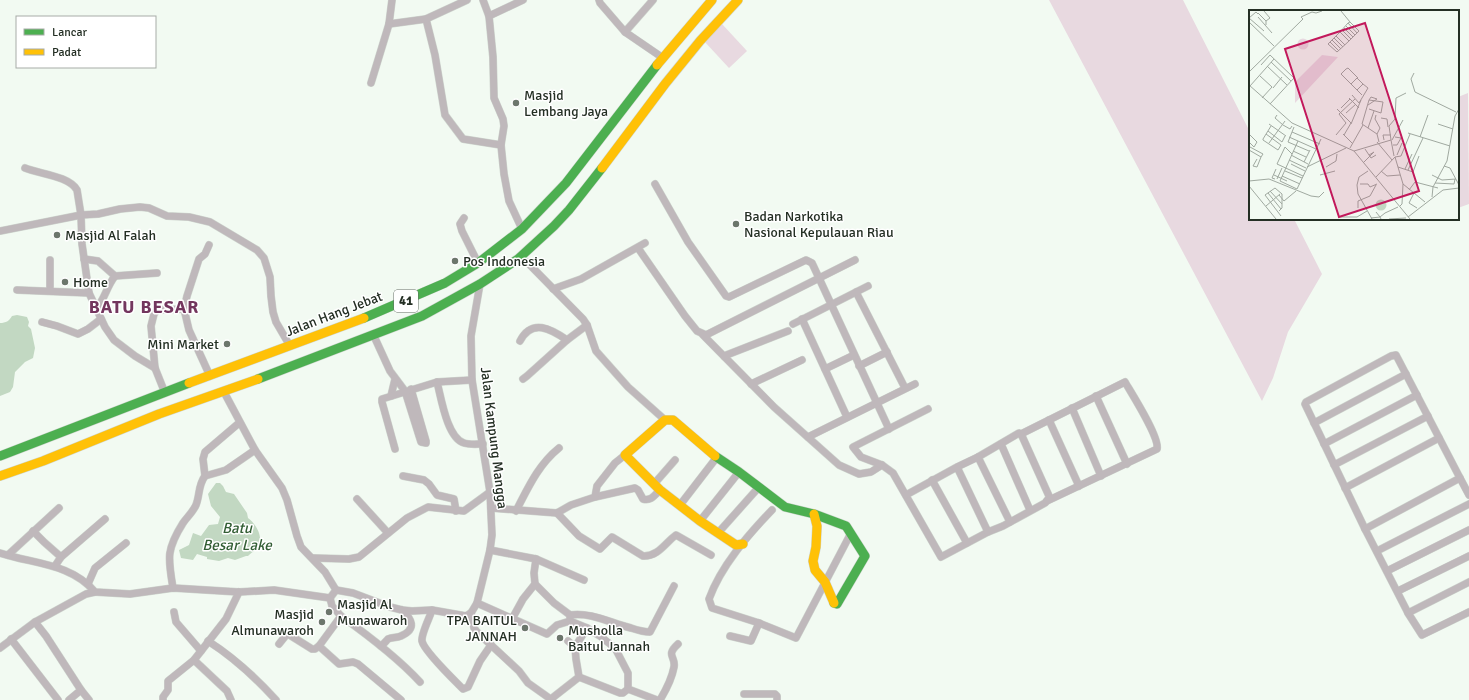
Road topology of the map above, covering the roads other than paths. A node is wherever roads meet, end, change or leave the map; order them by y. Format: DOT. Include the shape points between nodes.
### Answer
graph roads {
  1 [pos="392,0"];
  2 [pos="467,0"];
  3 [pos="483,0"];
  4 [pos="489,0"];
  5 [pos="523,0"];
  6 [pos="600,0"];
  7 [pos="653,0"];
  8 [pos="712,0"];
  9 [pos="738,0"];
  10 [pos="486,8"];
  11 [pos="489,16"];
  12 [pos="426,19"];
  13 [pos="389,24"];
  14 [pos="625,32"];
  15 [pos="663,58"];
  16 [pos="371,83"];
  17 [pos="501,146"];
  18 [pos="25,168"];
  19 [pos="654,184"];
  20 [pos="573,189"];
  21 [pos="81,215"];
  22 [pos="464,218"];
  23 [pos="522,229"];
  24 [pos="0,231"];
  25 [pos="646,243"];
  26 [pos="210,245"];
  27 [pos="638,248"];
  28 [pos="84,259"];
  29 [pos="518,259"];
  30 [pos="50,260"];
  31 [pos="855,260"];
  32 [pos="478,263"];
  33 [pos="157,273"];
  34 [pos="115,276"];
  35 [pos="820,278"];
  36 [pos="480,284"];
  37 [pos="868,286"];
  38 [pos="553,289"];
  39 [pos="17,290"];
  40 [pos="50,290"];
  41 [pos="856,292"];
  42 [pos="89,293"];
  43 [pos="831,305"];
  44 [pos="97,308"];
  45 [pos="184,309"];
  46 [pos="102,319"];
  47 [pos="802,319"];
  48 [pos="42,322"];
  49 [pos="793,324"];
  50 [pos="587,325"];
  51 [pos="788,331"];
  52 [pos="373,334"];
  53 [pos="704,335"];
  54 [pos="567,340"];
  55 [pos="520,341"];
  56 [pos="290,346"];
  57 [pos="887,352"];
  58 [pos="854,354"];
  59 [pos="724,356"];
  60 [pos="802,360"];
  61 [pos="859,366"];
  62 [pos="155,368"];
  63 [pos="825,369"];
  64 [pos="1406,374"];
  65 [pos="210,376"];
  66 [pos="395,379"];
  67 [pos="523,379"];
  68 [pos="472,380"];
  69 [pos="437,382"];
  70 [pos="751,384"];
  71 [pos="915,384"];
  72 [pos="905,388"];
  73 [pos="408,390"];
  74 [pos="224,392"];
  75 [pos="165,393"];
  76 [pos="391,396"];
  77 [pos="1096,396"];
  78 [pos="1417,396"];
  79 [pos="877,403"];
  80 [pos="1072,408"];
  81 [pos="928,409"];
  82 [pos="113,412"];
  83 [pos="1428,416"];
  84 [pos="847,417"];
  85 [pos="665,420"];
  86 [pos="1049,420"];
  87 [pos="240,423"];
  88 [pos="1314,423"];
  89 [pos="889,429"];
  90 [pos="120,430"];
  91 [pos="1021,434"];
  92 [pos="808,437"];
  93 [pos="1439,438"];
  94 [pos="483,444"];
  95 [pos="1001,444"];
  96 [pos="1324,444"];
  97 [pos="559,448"];
  98 [pos="395,449"];
  99 [pos="255,450"];
  100 [pos="625,455"];
  101 [pos="0,456"];
  102 [pos="717,457"];
  103 [pos="978,457"];
  104 [pos="675,460"];
  105 [pos="1127,464"];
  106 [pos="882,465"];
  107 [pos="1334,465"];
  108 [pos="957,467"];
  109 [pos="739,472"];
  110 [pos="0,476"];
  111 [pos="205,476"];
  112 [pos="403,476"];
  113 [pos="1102,476"];
  114 [pos="1460,478"];
  115 [pos="932,480"];
  116 [pos="1079,486"];
  117 [pos="657,487"];
  118 [pos="759,487"];
  119 [pos="1345,488"];
  120 [pos="490,492"];
  121 [pos="906,495"];
  122 [pos="1469,495"];
  123 [pos="595,497"];
  124 [pos="357,499"];
  125 [pos="1048,500"];
  126 [pos="1469,504"];
  127 [pos="680,505"];
  128 [pos="59,508"];
  129 [pos="491,508"];
  130 [pos="772,510"];
  131 [pos="1030,510"];
  132 [pos="456,511"];
  133 [pos="516,511"];
  134 [pos="557,513"];
  135 [pos="814,514"];
  136 [pos="105,519"];
  137 [pos="700,521"];
  138 [pos="1010,522"];
  139 [pos="1365,529"];
  140 [pos="1469,530"];
  141 [pos="33,531"];
  142 [pos="988,532"];
  143 [pos="388,533"];
  144 [pos="718,533"];
  145 [pos="851,533"];
  146 [pos="126,543"];
  147 [pos="967,543"];
  148 [pos="743,544"];
  149 [pos="490,550"];
  150 [pos="1376,551"];
  151 [pos="0,553"];
  152 [pos="8,555"];
  153 [pos="711,555"];
  154 [pos="1469,556"];
  155 [pos="61,557"];
  156 [pos="313,558"];
  157 [pos="536,559"];
  158 [pos="55,566"];
  159 [pos="1387,571"];
  160 [pos="584,580"];
  161 [pos="825,582"];
  162 [pos="1469,582"];
  163 [pos="88,584"];
  164 [pos="535,584"];
  165 [pos="674,586"];
  166 [pos="174,588"];
  167 [pos="336,590"];
  168 [pos="1398,591"];
  169 [pos="95,592"];
  170 [pos="239,592"];
  171 [pos="330,598"];
  172 [pos="477,603"];
  173 [pos="402,610"];
  174 [pos="432,610"];
  175 [pos="174,612"];
  176 [pos="1469,612"];
  177 [pos="1408,613"];
  178 [pos="471,614"];
  179 [pos="341,616"];
  180 [pos="570,618"];
  181 [pos="512,619"];
  182 [pos="35,622"];
  183 [pos="759,623"];
  184 [pos="587,628"];
  185 [pos="730,636"];
  186 [pos="11,639"];
  187 [pos="208,641"];
  188 [pos="568,641"];
  189 [pos="279,644"];
  190 [pos="678,644"];
  191 [pos="491,645"];
  192 [pos="319,646"];
  193 [pos="381,646"];
  194 [pos="576,647"];
  195 [pos="0,648"];
  196 [pos="201,650"];
  197 [pos="194,660"];
  198 [pos="579,677"];
  199 [pos="420,682"];
  200 [pos="628,689"];
  201 [pos="81,690"];
  202 [pos="744,694"];
  203 [pos="58,700"];
  204 [pos="69,700"];
  205 [pos="89,700"];
  206 [pos="163,700"];
  207 [pos="231,700"];
  208 [pos="276,700"];
  209 [pos="402,700"];
  210 [pos="551,700"];
  211 [pos="657,700"];
  212 [pos="660,700"];
  213 [pos="777,700"];
  1 -- 13 [label="street"];
  2 -- 12 [label="street"];
  3 -- 10 [label="street"];
  4 -- 10 [label="street"];
  5 -- 11 [label="street"];
  6 -- 14 [label="street"];
  7 -- 14 [label="street"];
  8 -- 15 [label="main road, Jalan Hang Jebat / 41"];
  9 -- 20 [label="main road" via="665,84 612,156"];
  10 -- 11 [label="street"];
  11 -- 17 [label="street" via="494,98 504,126"];
  12 -- 13 [label="street"];
  12 -- 17 [label="street" via="446,118 464,140"];
  13 -- 16 [label="street"];
  14 -- 15 [label="street"];
  15 -- 20 [label="main road, Jalan Hang Jebat / 41"];
  17 -- 23 [label="street" via="509,201"];
  18 -- 21 [label="street" via="60,178 73,185 77,190"];
  19 -- 35 [label="street" via="688,242 726,296 742,292 806,260 812,263"];
  20 -- 23 [label="main road, Jalan Hang Jebat / 41"];
  20 -- 29 [label="main road" via="554,226"];
  21 -- 24 [label="street"];
  21 -- 28 [label="street"];
  21 -- 56 [label="street" via="145,207 167,216 189,217 210,222 257,250 264,258 270,277 270,296 276,322"];
  22 -- 32 [label="street" via="460,224 462,231"];
  23 -- 32 [label="main road, Jalan Hang Jebat / 41"];
  25 -- 27 [label="street"];
  26 -- 45 [label="street" via="200,259"];
  27 -- 38 [label="street" via="581,279"];
  27 -- 53 [label="street" via="685,316 697,331"];
  28 -- 34 [label="street" via="98,261"];
  28 -- 42 [label="street"];
  29 -- 36 [label="main road"];
  29 -- 38 [label="street" via="527,262"];
  30 -- 40 [label="street"];
  31 -- 35 [label="street"];
  32 -- 56 [label="main road, Jalan Hang Jebat / 41" via="412,298"];
  33 -- 34 [label="street"];
  34 -- 44 [label="street"];
  35 -- 43 [label="street"];
  35 -- 53 [label="street"];
  36 -- 52 [label="main road" via="422,316"];
  36 -- 68 [label="street, Jalan Kampung Mangga" via="471,336"];
  37 -- 41 [label="street"];
  38 -- 50 [label="street"];
  39 -- 40 [label="street"];
  40 -- 42 [label="street"];
  41 -- 43 [label="street"];
  41 -- 57 [label="street"];
  42 -- 44 [label="street"];
  43 -- 47 [label="street"];
  43 -- 58 [label="street"];
  44 -- 46 [label="street"];
  45 -- 62 [label="street" via="157,310 154,314 151,326"];
  45 -- 65 [label="street" via="189,330"];
  46 -- 48 [label="street" via="78,334"];
  46 -- 62 [label="street" via="119,345"];
  47 -- 49 [label="street"];
  47 -- 63 [label="street"];
  50 -- 54 [label="street"];
  50 -- 85 [label="street" via="596,351 628,387"];
  51 -- 59 [label="street"];
  52 -- 66 [label="street"];
  52 -- 74 [label="main road"];
  53 -- 59 [label="street"];
  54 -- 55 [label="street" via="545,327 529,330 523,334"];
  54 -- 67 [label="street"];
  56 -- 65 [label="main road, Jalan Hang Jebat / 41"];
  57 -- 61 [label="street"];
  57 -- 72 [label="street"];
  58 -- 61 [label="street"];
  58 -- 63 [label="street"];
  59 -- 70 [label="street"];
  60 -- 70 [label="street"];
  61 -- 79 [label="street"];
  62 -- 75 [label="street"];
  63 -- 84 [label="street"];
  64 -- 78 [label="street"];
  64 -- 88 [label="street"];
  64 -- 88 [label="street" via="1396,355 1391,356 1306,402"];
  65 -- 75 [label="main road, Jalan Hang Jebat / 41"];
  66 -- 73 [label="street"];
  66 -- 76 [label="street"];
  68 -- 69 [label="street"];
  68 -- 94 [label="street, Jalan Kampung Mangga"];
  69 -- 73 [label="street"];
  69 -- 94 [label="street" via="449,426 459,441 465,444"];
  70 -- 92 [label="street"];
  71 -- 72 [label="street"];
  72 -- 79 [label="street"];
  73 -- 73 [label="street" via="426,441 426,443 421,442"];
  73 -- 76 [label="street"];
  74 -- 87 [label="street"];
  74 -- 90 [label="main road"];
  75 -- 82 [label="main road, Jalan Hang Jebat / 41"];
  76 -- 98 [label="street" via="382,401"];
  77 -- 80 [label="street"];
  77 -- 105 [label="street"];
  77 -- 105 [label="street" via="1125,382 1151,428 1158,445 1157,449"];
  78 -- 83 [label="street"];
  78 -- 96 [label="street"];
  79 -- 84 [label="street"];
  79 -- 89 [label="street"];
  80 -- 86 [label="street"];
  80 -- 113 [label="street"];
  81 -- 89 [label="street"];
  82 -- 90 [label="main road"];
  82 -- 101 [label="main road, Jalan Hang Jebat / 41"];
  83 -- 93 [label="street"];
  83 -- 107 [label="street"];
  84 -- 92 [label="street"];
  85 -- 100 [label="main road"];
  85 -- 102 [label="main road" via="676,421"];
  86 -- 91 [label="street"];
  86 -- 116 [label="street"];
  87 -- 99 [label="street"];
  87 -- 111 [label="street" via="205,452"];
  88 -- 96 [label="street"];
  89 -- 106 [label="street" via="853,447 861,457"];
  90 -- 110 [label="main road"];
  91 -- 95 [label="street"];
  91 -- 125 [label="street" via="1049,496"];
  92 -- 106 [label="street" via="839,465 859,474 871,472"];
  93 -- 114 [label="street"];
  93 -- 119 [label="street"];
  94 -- 120 [label="street, Jalan Kampung Mangga"];
  95 -- 103 [label="street"];
  95 -- 131 [label="street"];
  96 -- 107 [label="street"];
  97 -- 133 [label="street" via="540,467"];
  99 -- 111 [label="street" via="226,470"];
  99 -- 156 [label="street" via="282,488 296,536 301,547"];
  100 -- 117 [label="main road"];
  100 -- 123 [label="street" via="597,486"];
  102 -- 109 [label="main road"];
  102 -- 127 [label="street"];
  103 -- 108 [label="street"];
  103 -- 138 [label="street"];
  104 -- 117 [label="street"];
  105 -- 113 [label="street"];
  106 -- 121 [label="street" via="893,473"];
  107 -- 119 [label="street"];
  108 -- 115 [label="street"];
  108 -- 142 [label="street"];
  109 -- 118 [label="main road"];
  109 -- 137 [label="street"];
  111 -- 166 [label="street" via="199,487 196,504 178,530 169,551"];
  112 -- 132 [label="street" via="424,480 437,495 454,499"];
  113 -- 116 [label="street"];
  114 -- 122 [label="street"];
  114 -- 139 [label="street"];
  115 -- 121 [label="street"];
  115 -- 147 [label="street"];
  116 -- 125 [label="street"];
  117 -- 123 [label="street" via="653,498 648,500 643,499 635,488"];
  117 -- 127 [label="main road"];
  118 -- 135 [label="main road" via="785,507"];
  118 -- 144 [label="street"];
  119 -- 139 [label="street"];
  120 -- 129 [label="street, Jalan Kampung Mangga"];
  120 -- 132 [label="street" via="466,510"];
  121 -- 147 [label="street" via="941,557"];
  123 -- 134 [label="street"];
  124 -- 143 [label="street"];
  125 -- 131 [label="street"];
  126 -- 150 [label="street"];
  127 -- 137 [label="main road"];
  128 -- 141 [label="street"];
  129 -- 133 [label="street"];
  129 -- 149 [label="street, Jalan Kampung Mangga"];
  130 -- 148 [label="street"];
  131 -- 138 [label="street"];
  132 -- 143 [label="street" via="428,507 407,518"];
  133 -- 134 [label="street"];
  134 -- 153 [label="street" via="579,536 600,549 612,537 646,556 661,550 676,535"];
  135 -- 145 [label="main road" via="846,526"];
  135 -- 161 [label="main road" via="817,526 813,560 815,570"];
  136 -- 155 [label="street"];
  137 -- 144 [label="main road"];
  138 -- 142 [label="street"];
  139 -- 150 [label="street"];
  140 -- 159 [label="street"];
  141 -- 152 [label="street"];
  141 -- 155 [label="street"];
  142 -- 147 [label="street"];
  143 -- 156 [label="street" via="356,558"];
  144 -- 148 [label="main road" via="736,545"];
  145 -- 161 [label="street"];
  145 -- 161 [label="main road" via="865,556 837,604 833,603"];
  146 -- 163 [label="street" via="95,568"];
  148 -- 183 [label="street" via="726,565 709,599 712,608"];
  149 -- 157 [label="street"];
  149 -- 172 [label="street, Jalan Kampung Mangga"];
  150 -- 159 [label="street"];
  151 -- 152 [label="street"];
  152 -- 158 [label="street"];
  154 -- 168 [label="street"];
  155 -- 158 [label="street"];
  156 -- 167 [label="street"];
  157 -- 160 [label="street"];
  157 -- 164 [label="street"];
  158 -- 163 [label="street"];
  159 -- 168 [label="street"];
  161 -- 183 [label="street" via="796,638"];
  162 -- 177 [label="street"];
  163 -- 169 [label="street"];
  164 -- 180 [label="street"];
  164 -- 181 [label="street"];
  165 -- 180 [label="street" via="650,632 590,614"];
  166 -- 169 [label="street" via="139,594"];
  166 -- 170 [label="street"];
  167 -- 171 [label="street"];
  167 -- 173 [label="street" via="353,593"];
  168 -- 177 [label="street"];
  169 -- 182 [label="street" via="86,594"];
  170 -- 171 [label="street" via="274,590"];
  170 -- 187 [label="street" via="226,619"];
  171 -- 179 [label="street" via="332,606"];
  172 -- 178 [label="street, Jalan Kampung Mangga"];
  172 -- 181 [label="street"];
  173 -- 174 [label="street"];
  173 -- 193 [label="street" via="410,618 410,628 402,636 389,639"];
  174 -- 178 [label="street" via="466,616"];
  174 -- 191 [label="street" via="422,642 463,689 468,687"];
  175 -- 196 [label="street" via="176,622"];
  176 -- 177 [label="street" via="1422,635"];
  178 -- 191 [label="street" via="474,628"];
  179 -- 192 [label="street"];
  179 -- 193 [label="street"];
  180 -- 181 [label="street" via="547,634"];
  180 -- 184 [label="street"];
  182 -- 186 [label="street"];
  182 -- 201 [label="street"];
  183 -- 185 [label="street" via="751,641"];
  184 -- 194 [label="street"];
  184 -- 200 [label="street" via="615,648 628,674"];
  186 -- 195 [label="street"];
  186 -- 203 [label="street"];
  187 -- 196 [label="street"];
  187 -- 208 [label="street" via="264,686"];
  188 -- 194 [label="street"];
  189 -- 192 [label="street" via="288,634 312,649"];
  190 -- 212 [label="street" via="671,654 674,666"];
  191 -- 210 [label="street" via="528,683"];
  192 -- 209 [label="street" via="339,664 358,664"];
  193 -- 199 [label="street"];
  194 -- 198 [label="street"];
  196 -- 197 [label="street"];
  197 -- 206 [label="street" via="168,681 168,690"];
  197 -- 207 [label="street" via="227,690"];
  198 -- 200 [label="street" via="620,693"];
  198 -- 210 [label="street"];
  200 -- 211 [label="street"];
  201 -- 204 [label="street"];
  201 -- 205 [label="street"];
  202 -- 213 [label="street" via="776,694"];
}
